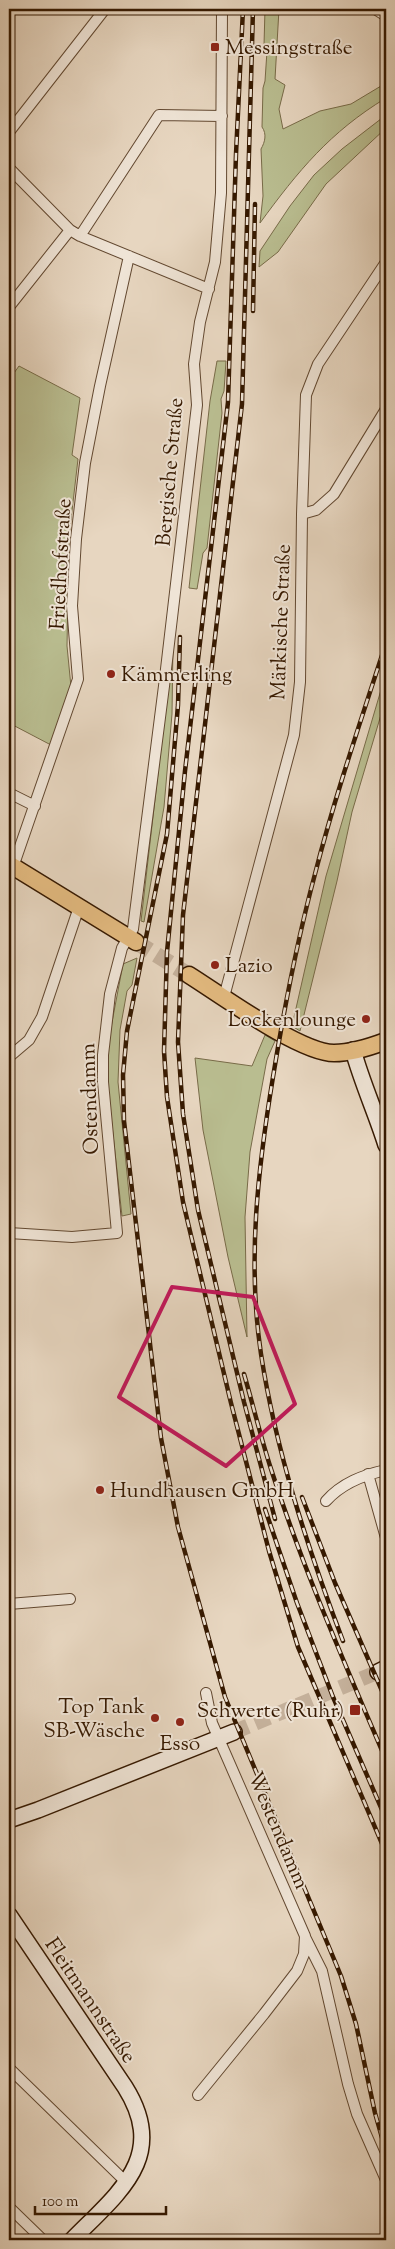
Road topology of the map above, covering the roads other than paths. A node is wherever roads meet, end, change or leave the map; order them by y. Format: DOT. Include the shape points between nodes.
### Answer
graph roads {
  1 [pos="105,9"];
  2 [pos="222,9"];
  3 [pos="375,9"];
  4 [pos="386,16"];
  5 [pos="222,116"];
  6 [pos="9,132"];
  7 [pos="9,168"];
  8 [pos="70,230"];
  9 [pos="80,236"];
  10 [pos="129,256"];
  11 [pos="386,262"];
  12 [pos="208,289"];
  13 [pos="9,307"];
  14 [pos="386,409"];
  15 [pos="302,514"];
  16 [pos="9,793"];
  17 [pos="35,806"];
  18 [pos="11,865"];
  19 [pos="79,907"];
  20 [pos="133,940"];
  21 [pos="189,975"];
  22 [pos="224,997"];
  23 [pos="386,1041"];
  24 [pos="353,1050"];
  25 [pos="9,1057"];
  26 [pos="386,1145"];
  27 [pos="9,1233"];
  28 [pos="386,1470"];
  29 [pos="368,1474"];
  30 [pos="326,1501"];
  31 [pos="386,1538"];
  32 [pos="70,1599"];
  33 [pos="9,1604"];
  34 [pos="206,1693"];
  35 [pos="234,1732"];
  36 [pos="219,1738"];
  37 [pos="9,1820"];
  38 [pos="9,1915"];
  39 [pos="305,1936"];
  40 [pos="11,2074"];
  41 [pos="198,2095"];
  42 [pos="386,2180"];
  43 [pos="127,2183"];
  44 [pos="9,2207"];
  45 [pos="44,2240"];
  46 [pos="72,2240"];
  1 -- 6 [label="street"];
  2 -- 5 [label="street, Bergische Straße"];
  3 -- 4 [label="street"];
  5 -- 9 [label="street" via="159,115"];
  5 -- 12 [label="street, Bergische Straße" via="221,193 215,262"];
  7 -- 8 [label="street"];
  8 -- 9 [label="street"];
  8 -- 13 [label="street"];
  9 -- 10 [label="street"];
  10 -- 12 [label="street"];
  10 -- 17 [label="street, Friedhofstraße" via="98,396 77,529 72,606 78,679"];
  11 -- 15 [label="street, Märkische Straße" via="311,378 304,409"];
  12 -- 20 [label="street, Bergische Straße" via="194,364 197,405"];
  14 -- 15 [label="street" via="334,494 316,510"];
  15 -- 22 [label="street, Märkische Straße" via="300,682 294,735"];
  16 -- 17 [label="street"];
  17 -- 18 [label="street, Friedhofstraße"];
  18 -- 19 [label="main road"];
  19 -- 20 [label="main road"];
  19 -- 25 [label="street" via="42,1018 30,1040"];
  20 -- 27 [label="street, Ostendamm" via="122,948 110,994 103,1055 117,1233 72,1237"];
  21 -- 22 [label="main road"];
  22 -- 24 [label="main road" via="305,1047 333,1053"];
  23 -- 24 [label="main road"];
  24 -- 26 [label="street"];
  28 -- 29 [label="street"];
  29 -- 30 [label="street" via="337,1489"];
  29 -- 31 [label="street"];
  32 -- 33 [label="street"];
  34 -- 36 [label="street" via="212,1723"];
  35 -- 36 [label="street"];
  36 -- 37 [label="street"];
  36 -- 39 [label="street, Westendamm"];
  38 -- 43 [label="street, Fleitmannstraße" via="132,2098 141,2128 140,2147 135,2169"];
  39 -- 41 [label="street" via="304,1954 296,1971"];
  39 -- 42 [label="street, Westendamm" via="322,1971 357,2114"];
  40 -- 43 [label="street"];
  43 -- 46 [label="street"];
  44 -- 45 [label="street"];
}
